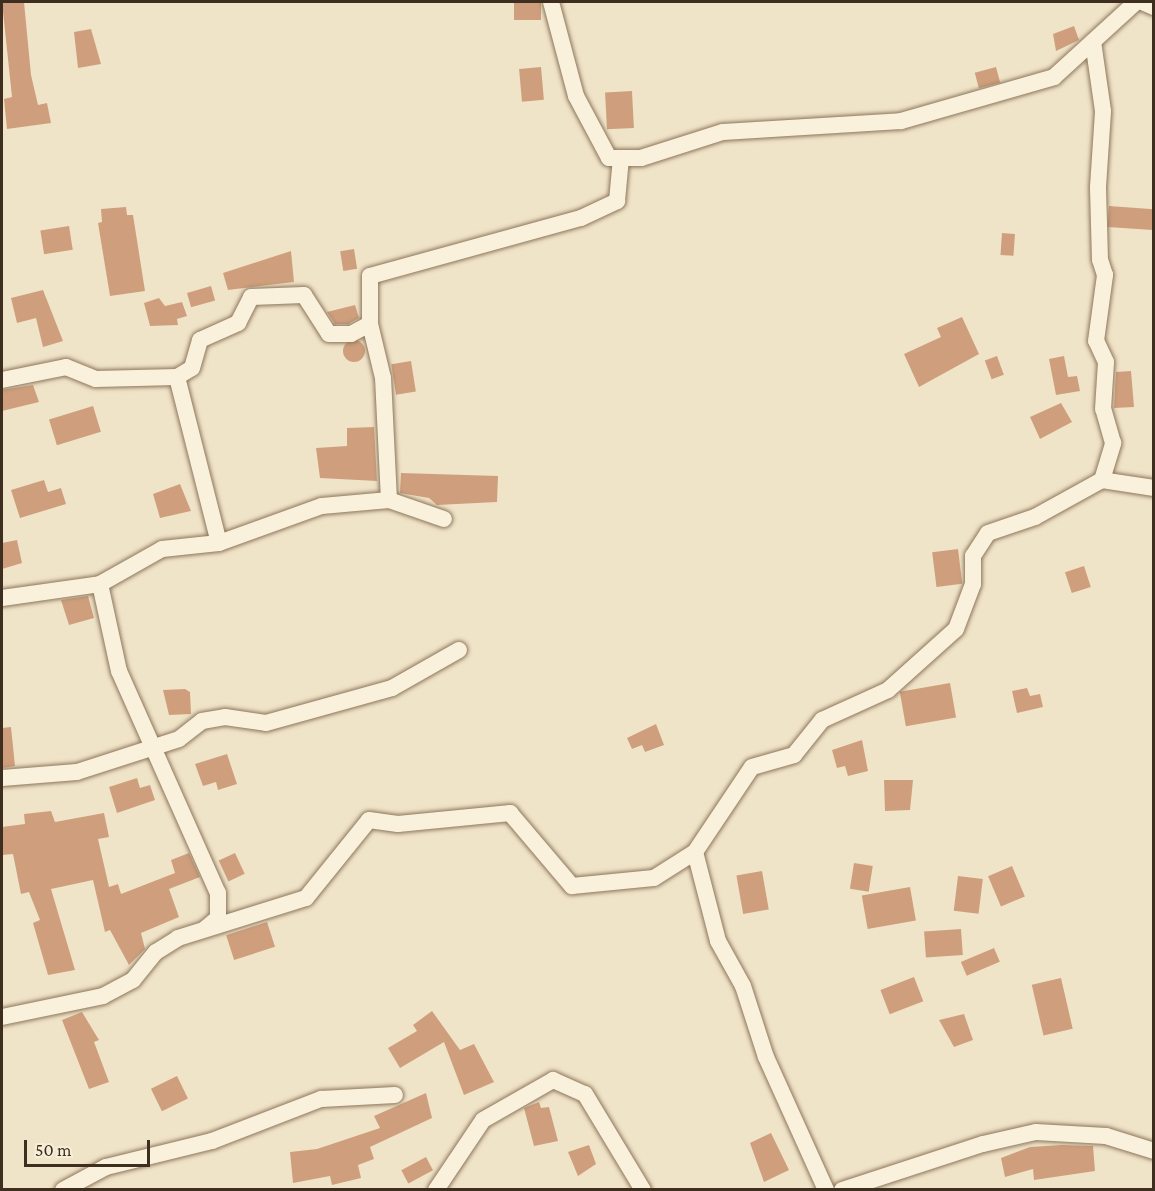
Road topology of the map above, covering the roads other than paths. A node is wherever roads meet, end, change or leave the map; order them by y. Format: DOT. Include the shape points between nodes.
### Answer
graph roads {
  1 [pos="551,2"];
  2 [pos="1136,2"];
  3 [pos="1142,2"];
  4 [pos="1154,7"];
  5 [pos="1093,42"];
  6 [pos="621,158"];
  7 [pos="370,324"];
  8 [pos="177,377"];
  9 [pos="2,380"];
  10 [pos="1102,480"];
  11 [pos="1154,488"];
  12 [pos="389,500"];
  13 [pos="444,519"];
  14 [pos="219,543"];
  15 [pos="100,584"];
  16 [pos="2,598"];
  17 [pos="459,650"];
  18 [pos="156,748"];
  19 [pos="2,777"];
  20 [pos="695,852"];
  21 [pos="204,930"];
  22 [pos="2,1017"];
  23 [pos="394,1095"];
  24 [pos="1154,1151"];
  25 [pos="63,1190"];
  26 [pos="436,1190"];
  27 [pos="643,1190"];
  28 [pos="826,1190"];
  29 [pos="842,1190"];
  1 -- 6 [label="street" via="576,96 609,158"];
  2 -- 5 [label="street"];
  3 -- 4 [label="street"];
  5 -- 6 [label="street" via="1054,77 901,121 723,132 641,158"];
  5 -- 10 [label="street" via="1103,111 1098,187 1100,261 1105,275 1096,341 1106,362 1103,409 1113,443"];
  6 -- 7 [label="street" via="617,201 590,214 370,276"];
  7 -- 8 [label="street" via="351,334 329,334 304,295 251,297 238,323 205,334 192,368"];
  7 -- 12 [label="street" via="383,378"];
  8 -- 9 [label="street" via="96,379 66,367"];
  8 -- 14 [label="street"];
  10 -- 11 [label="street"];
  10 -- 20 [label="street" via="1035,517 988,533 973,556 973,584 956,629 888,690 822,720 794,754 752,767"];
  12 -- 13 [label="street"];
  12 -- 14 [label="street" via="322,506"];
  14 -- 15 [label="street" via="162,549"];
  15 -- 16 [label="street"];
  15 -- 18 [label="street" via="119,671"];
  17 -- 18 [label="street" via="392,688 266,723 225,717 202,721"];
  18 -- 19 [label="street" via="77,772"];
  18 -- 21 [label="street" via="218,893 218,918"];
  20 -- 21 [label="street" via="654,878 572,886 510,813 398,824 369,820 306,897"];
  20 -- 28 [label="street" via="718,941 743,986 766,1057"];
  21 -- 22 [label="street" via="156,952 133,980 103,996"];
  23 -- 25 [label="street" via="321,1099 212,1141 106,1167"];
  24 -- 29 [label="street" via="1106,1136 1036,1132 983,1144"];
  26 -- 27 [label="street" via="483,1120 554,1080 585,1094"];
}
